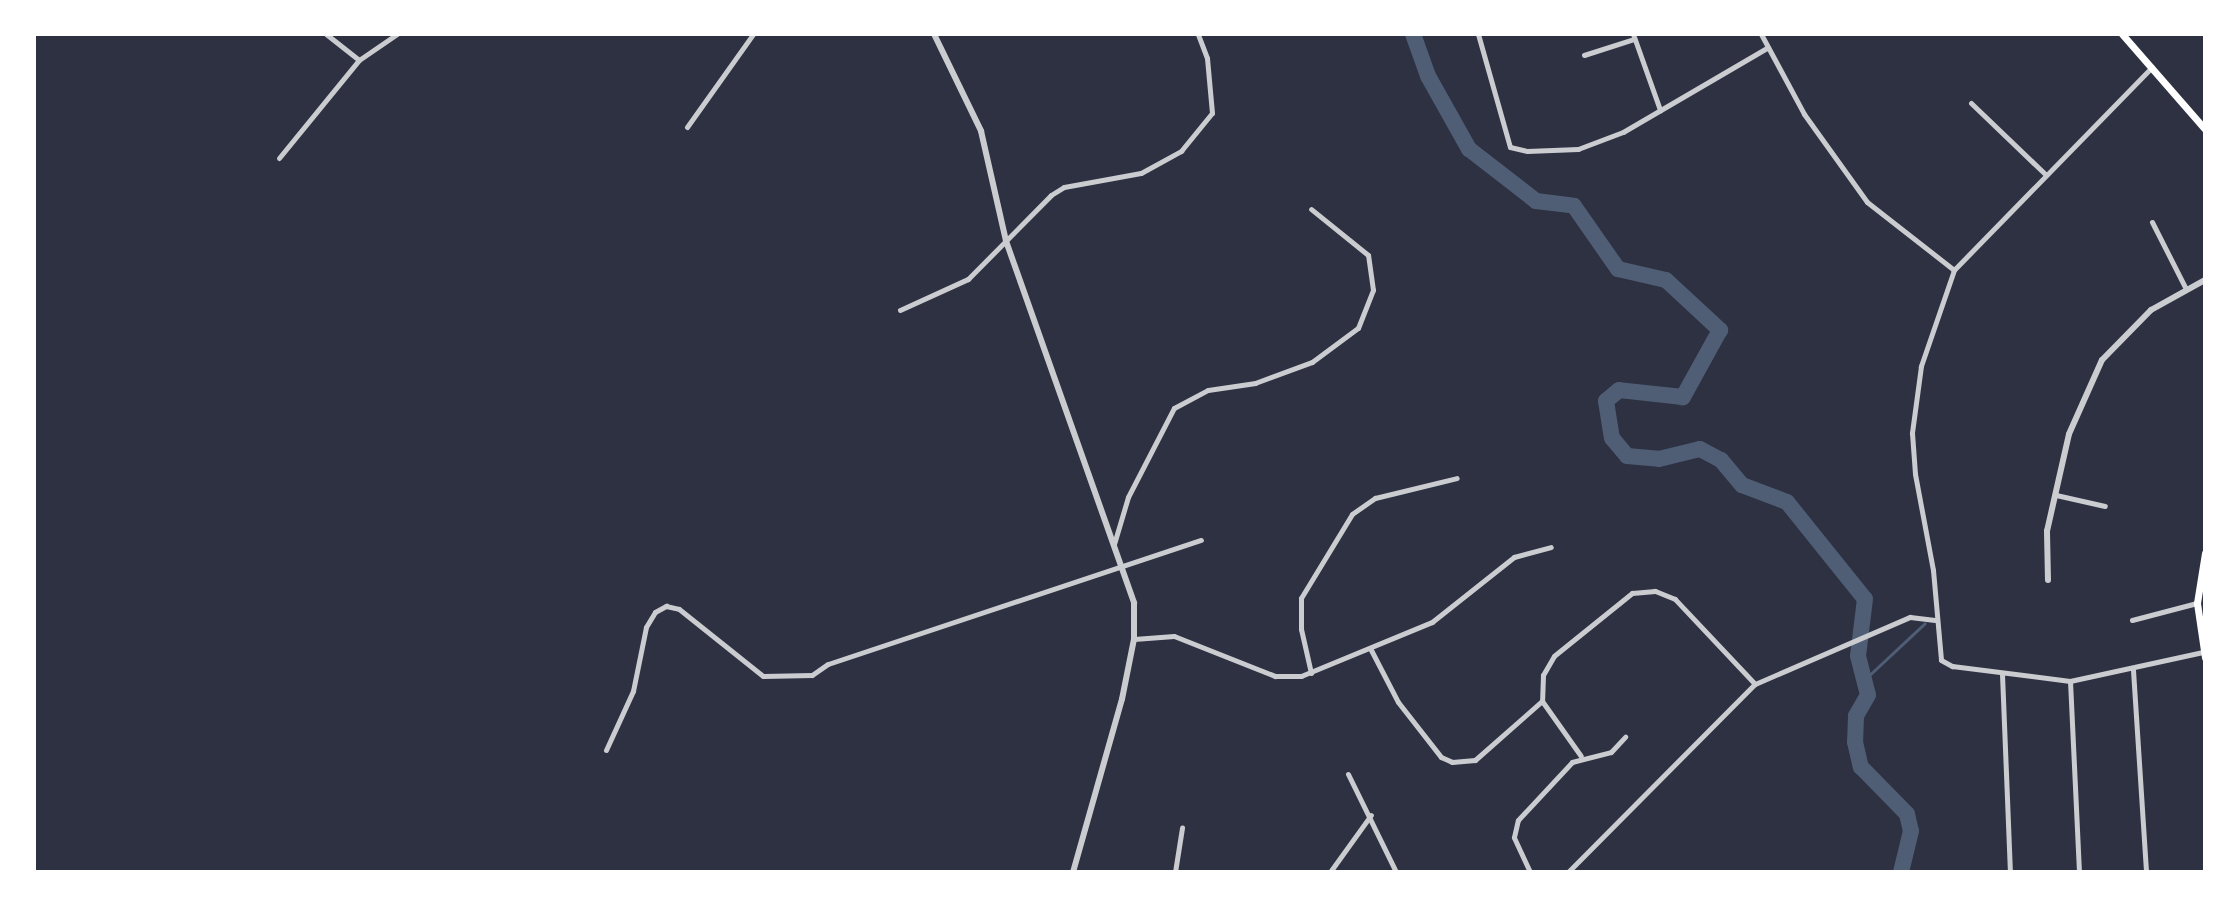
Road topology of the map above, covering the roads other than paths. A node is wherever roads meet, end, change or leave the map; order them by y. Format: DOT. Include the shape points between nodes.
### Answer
graph roads {
  1 [pos="326,34"];
  2 [pos="397,34"];
  3 [pos="753,34"];
  4 [pos="934,34"];
  5 [pos="1198,34"];
  6 [pos="1478,34"];
  7 [pos="1761,34"];
  8 [pos="2122,34"];
  9 [pos="1634,37"];
  10 [pos="1767,48"];
  11 [pos="1584,55"];
  12 [pos="359,60"];
  13 [pos="2153,66"];
  14 [pos="1971,103"];
  15 [pos="1660,110"];
  16 [pos="687,127"];
  17 [pos="2205,129"];
  18 [pos="279,158"];
  19 [pos="2045,174"];
  20 [pos="1311,209"];
  21 [pos="2152,222"];
  22 [pos="1006,241"];
  23 [pos="1954,270"];
  24 [pos="2205,280"];
  25 [pos="2186,289"];
  26 [pos="900,310"];
  27 [pos="1457,478"];
  28 [pos="2056,495"];
  29 [pos="2105,506"];
  30 [pos="1201,540"];
  31 [pos="1114,544"];
  32 [pos="1551,547"];
  33 [pos="2205,553"];
  34 [pos="1123,566"];
  35 [pos="2048,580"];
  36 [pos="2197,603"];
  37 [pos="1935,620"];
  38 [pos="2132,620"];
  39 [pos="1134,639"];
  40 [pos="1370,648"];
  41 [pos="2204,654"];
  42 [pos="2133,670"];
  43 [pos="1311,673"];
  44 [pos="2002,674"];
  45 [pos="2070,681"];
  46 [pos="1755,684"];
  47 [pos="1542,701"];
  48 [pos="1625,737"];
  49 [pos="606,750"];
  50 [pos="1581,756"];
  51 [pos="1348,774"];
  52 [pos="1371,815"];
  53 [pos="1182,828"];
  54 [pos="1073,872"];
  55 [pos="1175,872"];
  56 [pos="1330,872"];
  57 [pos="1396,872"];
  58 [pos="1530,872"];
  59 [pos="1568,872"];
  60 [pos="2010,872"];
  61 [pos="2079,872"];
  62 [pos="2146,872"];
  1 -- 12 [label="street"];
  2 -- 12 [label="street"];
  3 -- 16 [label="street"];
  4 -- 22 [label="street" via="981,131"];
  5 -- 22 [label="street" via="1207,58 1212,113 1195,137 1141,173 1064,187"];
  6 -- 15 [label="street" via="1510,147 1578,149"];
  7 -- 10 [label="street"];
  8 -- 13 [label="main road"];
  9 -- 11 [label="street"];
  9 -- 15 [label="street"];
  10 -- 15 [label="street"];
  10 -- 23 [label="street" via="1804,114 1867,202"];
  12 -- 18 [label="street"];
  13 -- 17 [label="main road"];
  13 -- 19 [label="street"];
  14 -- 19 [label="street"];
  19 -- 23 [label="street"];
  20 -- 31 [label="street" via="1368,255 1373,290 1358,328 1312,362 1255,383 1208,390 1174,408 1128,497"];
  21 -- 25 [label="street"];
  22 -- 26 [label="street" via="968,279"];
  22 -- 31 [label="street"];
  23 -- 37 [label="street" via="1921,366 1912,433 1933,570"];
  24 -- 25 [label="street"];
  25 -- 28 [label="street" via="2151,310 2102,360 2069,434"];
  27 -- 43 [label="street" via="1375,498 1352,514 1301,598 1301,629"];
  28 -- 29 [label="street"];
  28 -- 35 [label="street" via="2047,531"];
  30 -- 34 [label="street"];
  31 -- 34 [label="street"];
  32 -- 40 [label="street" via="1526,550 1432,622"];
  33 -- 36 [label="main road"];
  34 -- 39 [label="street" via="1134,603"];
  34 -- 49 [label="street" via="828,664 812,675 785,679 763,676 679,609 666,606 646,627 633,691"];
  36 -- 38 [label="street"];
  36 -- 41 [label="main road"];
  37 -- 44 [label="street" via="1941,660"];
  37 -- 46 [label="street" via="1920,614"];
  39 -- 43 [label="street" via="1174,636 1275,676"];
  39 -- 54 [label="street"];
  40 -- 43 [label="street"];
  40 -- 47 [label="street" via="1398,702 1441,757 1452,762 1475,760"];
  41 -- 42 [label="street"];
  42 -- 45 [label="street"];
  42 -- 62 [label="street"];
  44 -- 45 [label="street"];
  44 -- 60 [label="street"];
  45 -- 61 [label="street"];
  46 -- 47 [label="street" via="1690,612 1666,594 1644,590 1632,593 1554,656 1543,675"];
  46 -- 59 [label="street"];
  47 -- 50 [label="street"];
  48 -- 50 [label="street" via="1611,752"];
  50 -- 58 [label="street" via="1518,820 1514,837"];
  51 -- 52 [label="street"];
  52 -- 56 [label="street"];
  52 -- 57 [label="street"];
  53 -- 55 [label="street"];
}
